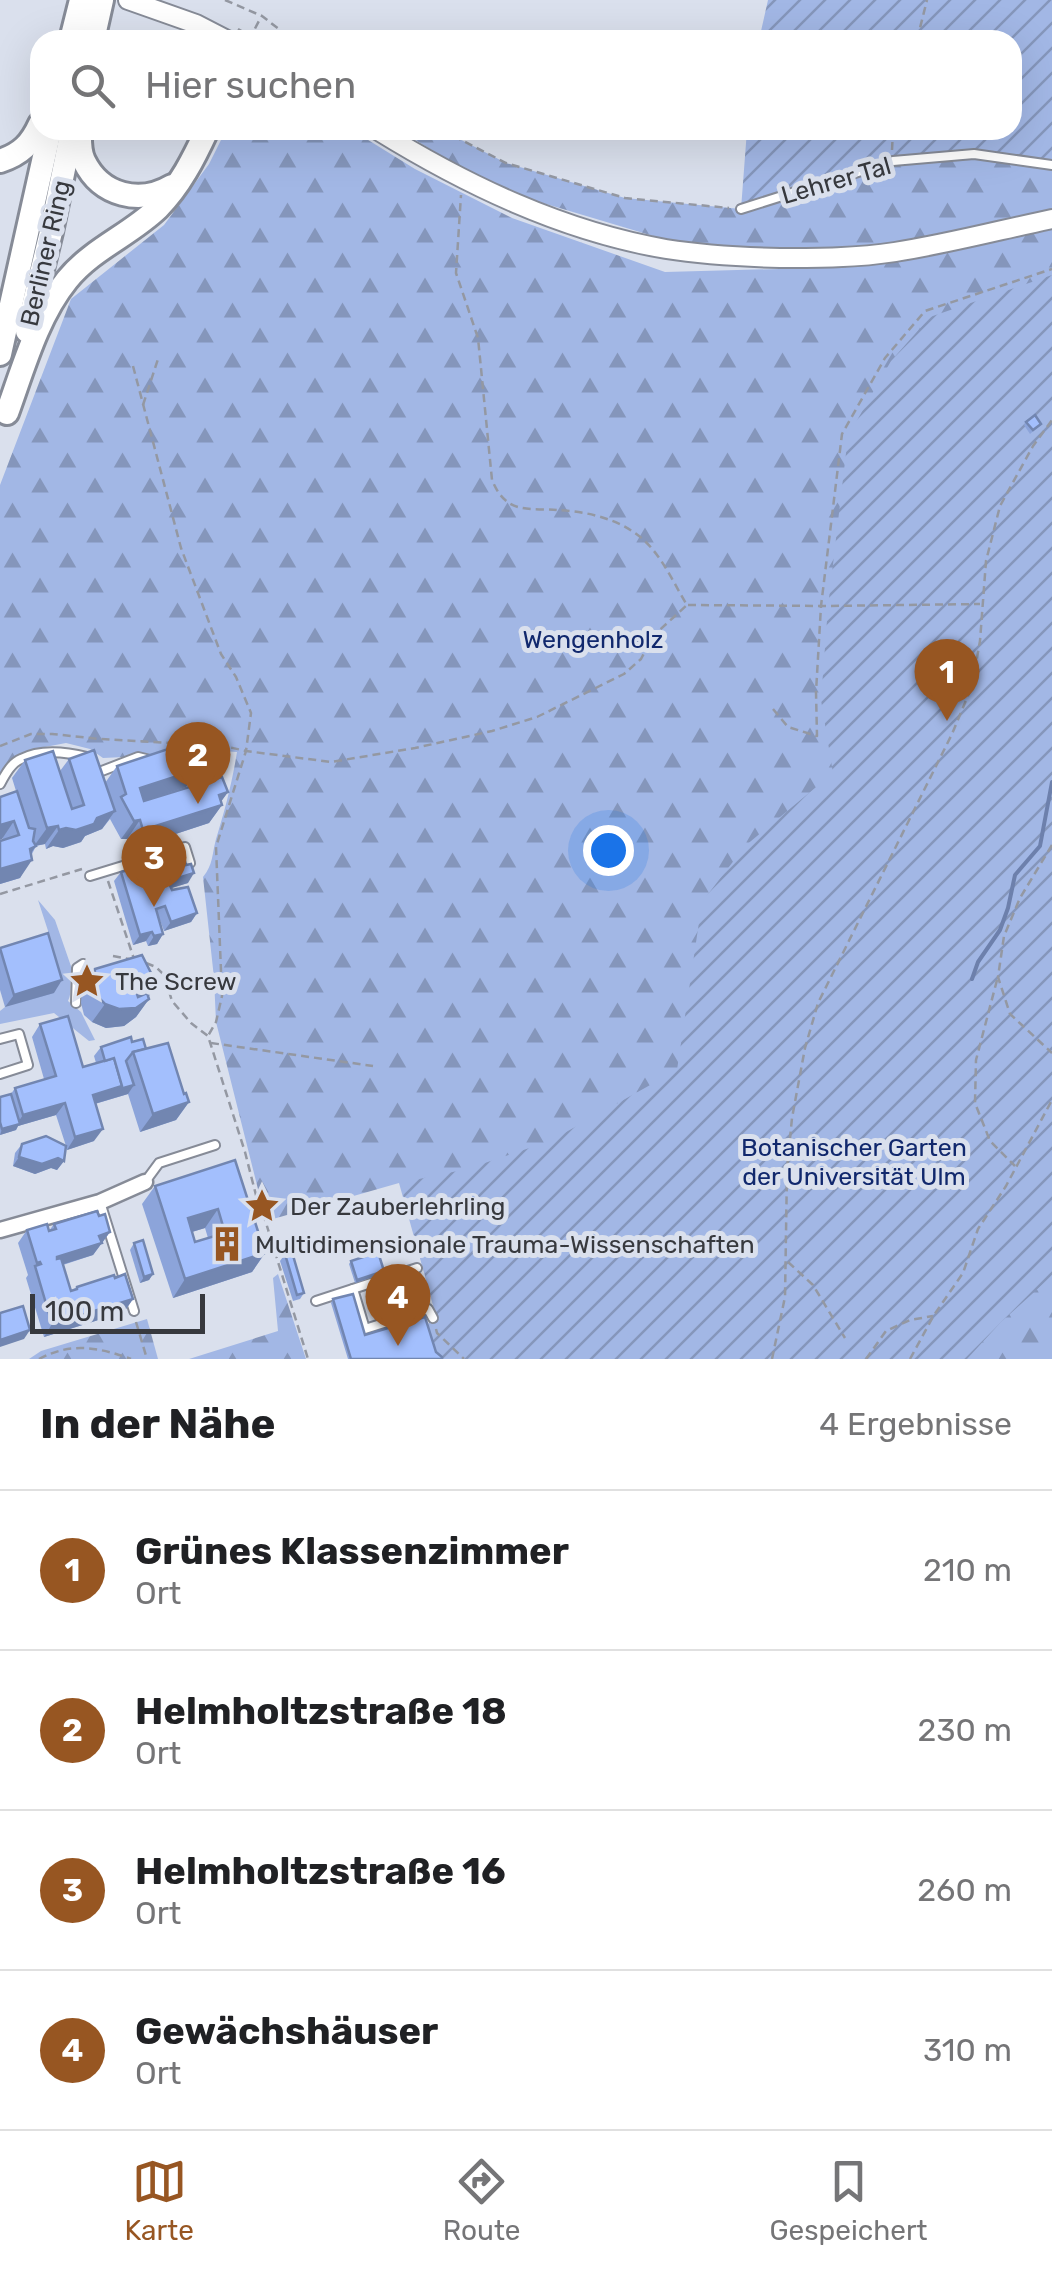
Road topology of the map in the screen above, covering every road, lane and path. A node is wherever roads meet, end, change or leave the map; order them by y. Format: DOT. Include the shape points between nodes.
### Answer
graph roads {
  1 [pos="81,0"];
  2 [pos="102,0"];
  3 [pos="225,0"];
  4 [pos="928,0"];
  5 [pos="133,1"];
  6 [pos="262,16"];
  7 [pos="74,30"];
  8 [pos="95,30"];
  9 [pos="208,30"];
  10 [pos="254,30"];
  11 [pos="280,30"];
  12 [pos="920,30"];
  13 [pos="32,140"];
  14 [pos="48,140"];
  15 [pos="74,140"];
  16 [pos="78,140"];
  17 [pos="202,140"];
  18 [pos="394,140"];
  19 [pos="462,140"];
  20 [pos="893,140"];
  21 [pos="0,161"];
  22 [pos="892,161"];
  23 [pos="1052,165"];
  24 [pos="462,179"];
  25 [pos="179,181"];
  26 [pos="741,209"];
  27 [pos="1052,219"];
  28 [pos="1052,269"];
  29 [pos="0,354"];
  30 [pos="158,359"];
  31 [pos="132,366"];
  32 [pos="142,406"];
  33 [pos="3,423"];
  34 [pos="1051,423"];
  35 [pos="981,604"];
  36 [pos="687,605"];
  37 [pos="821,606"];
  38 [pos="773,709"];
  39 [pos="0,746"];
  40 [pos="246,751"];
  41 [pos="160,762"];
  42 [pos="95,776"];
  43 [pos="0,784"];
  44 [pos="98,786"];
  45 [pos="1052,844"];
  46 [pos="190,863"];
  47 [pos="94,875"];
  48 [pos="0,894"];
  49 [pos="112,956"];
  50 [pos="134,960"];
  51 [pos="83,964"];
  52 [pos="998,978"];
  53 [pos="76,1003"];
  54 [pos="208,1036"];
  55 [pos="0,1039"];
  56 [pos="209,1043"];
  57 [pos="1052,1053"];
  58 [pos="373,1066"];
  59 [pos="0,1074"];
  60 [pos="1052,1100"];
  61 [pos="215,1144"];
  62 [pos="1016,1167"];
  63 [pos="146,1182"];
  64 [pos="100,1202"];
  65 [pos="0,1230"];
  66 [pos="787,1262"];
  67 [pos="417,1268"];
  68 [pos="353,1289"];
  69 [pos="316,1301"];
  70 [pos="134,1314"];
  71 [pos="934,1316"];
  72 [pos="432,1318"];
  73 [pos="845,1338"];
  74 [pos="39,1359"];
  75 [pos="131,1359"];
  76 [pos="147,1359"];
  77 [pos="308,1359"];
  78 [pos="464,1359"];
  79 [pos="772,1359"];
  80 [pos="866,1359"];
  81 [pos="910,1359"];
  1 -- 7 [label="highway"];
  2 -- 8 [label="highway"];
  3 -- 6 [label="path"];
  4 -- 12 [label="path"];
  5 -- 9 [label="street"];
  6 -- 10 [label="path"];
  6 -- 11 [label="path"];
  13 -- 21 [label="highway"];
  14 -- 29 [label="highway, Berliner Ring"];
  15 -- 33 [label="highway, Berliner Ring"];
  16 -- 25 [label="highway" via="84,162 110,190 150,196"];
  17 -- 25 [label="highway"];
  18 -- 24 [label="street"];
  19 -- 26 [label="path" via="506,162 625,198"];
  20 -- 22 [label="path"];
  22 -- 23 [label="lane, Lehrer Tal" via="974,154"];
  22 -- 26 [label="lane, Lehrer Tal"];
  24 -- 27 [label="street" via="604,234 724,256 894,252"];
  24 -- 36 [label="path" via="456,273 478,338 496,492 517,507 570,510 628,528 646,540"];
  25 -- 33 [label="highway" via="158,208 66,282 41,324"];
  28 -- 37 [label="path" via="925,311 885,358 842,434"];
  30 -- 32 [label="path"];
  31 -- 32 [label="path"];
  32 -- 40 [label="path" via="181,548 251,713"];
  34 -- 35 [label="path" via="1000,506"];
  35 -- 37 [label="path"];
  35 -- 66 [label="path" via="972,686 818,1003 792,1118"];
  36 -- 37 [label="path"];
  36 -- 40 [label="path" via="624,674 537,717 331,762"];
  37 -- 38 [label="path" via="817,736 788,727"];
  39 -- 40 [label="path" via="52,734"];
  40 -- 54 [label="path" via="216,847 222,996"];
  41 -- 42 [label="lane" via="138,757"];
  42 -- 43 [label="lane" via="88,757 56,752 19,759"];
  42 -- 44 [label="lane"];
  45 -- 52 [label="path" via="1004,936"];
  46 -- 47 [label="lane" via="185,847"];
  47 -- 48 [label="path" via="95,865"];
  47 -- 50 [label="path" via="106,875"];
  49 -- 50 [label="path"];
  50 -- 54 [label="path" via="164,975 172,1001"];
  51 -- 53 [label="lane" via="77,968"];
  52 -- 57 [label="path" via="1010,1014"];
  52 -- 62 [label="path" via="976,1060 975,1103 990,1142"];
  54 -- 56 [label="path"];
  55 -- 59 [label="lane" via="19,1034 28,1066"];
  56 -- 58 [label="path"];
  56 -- 77 [label="path"];
  60 -- 62 [label="path"];
  61 -- 63 [label="lane" via="159,1163"];
  62 -- 71 [label="path"];
  63 -- 64 [label="street"];
  64 -- 65 [label="street"];
  64 -- 70 [label="lane"];
  66 -- 73 [label="path" via="812,1285"];
  66 -- 79 [label="path"];
  67 -- 68 [label="lane"];
  68 -- 69 [label="lane"];
  68 -- 72 [label="lane" via="365,1329 428,1309"];
  70 -- 76 [label="path"];
  71 -- 80 [label="path" via="886,1330"];
  71 -- 81 [label="path"];
  72 -- 78 [label="path" via="438,1334"];
  74 -- 75 [label="path" via="74,1347"];
}
